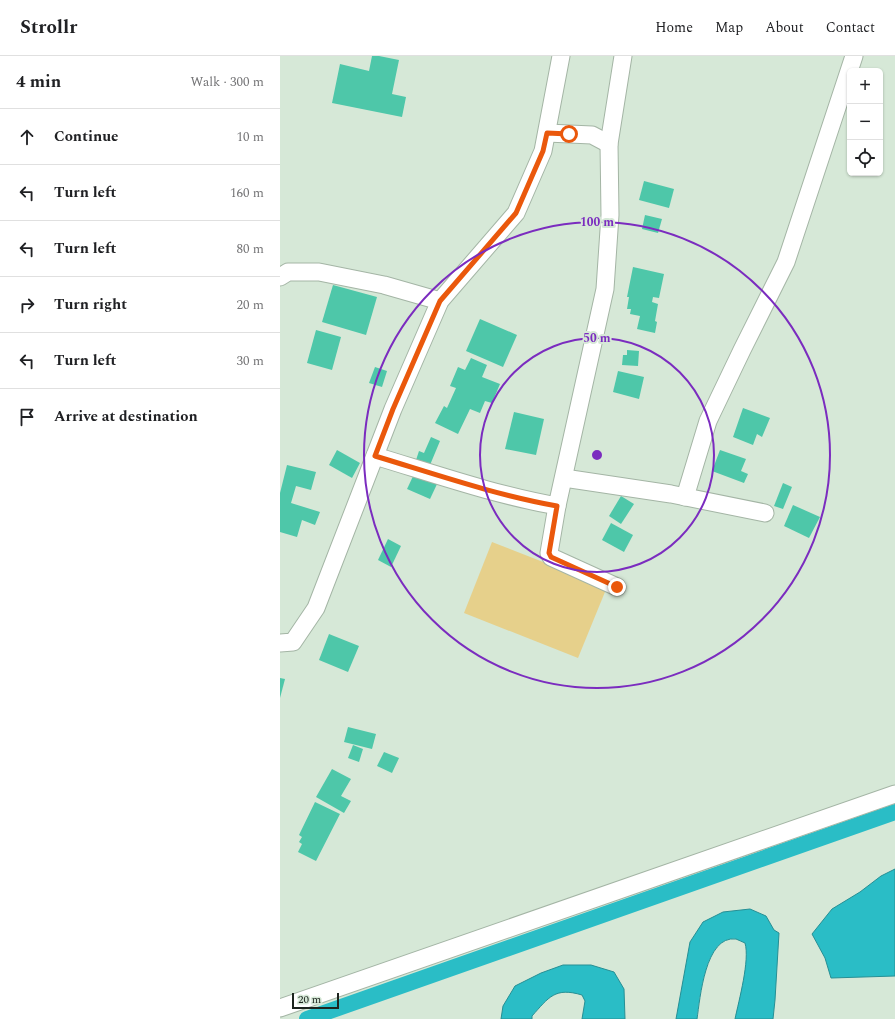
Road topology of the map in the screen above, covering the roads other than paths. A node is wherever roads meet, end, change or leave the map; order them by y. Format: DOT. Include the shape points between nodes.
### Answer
graph roads {
  1 [pos="561,56"];
  2 [pos="623,56"];
  3 [pos="854,56"];
  4 [pos="547,133"];
  5 [pos="609,144"];
  6 [pos="283,270"];
  7 [pos="440,301"];
  8 [pos="375,456"];
  9 [pos="564,478"];
  10 [pos="685,497"];
  11 [pos="557,506"];
  12 [pos="765,513"];
  13 [pos="617,587"];
  14 [pos="280,643"];
  15 [pos="895,794"];
  16 [pos="280,1008"];
  1 -- 4 [label="street"];
  2 -- 5 [label="street"];
  3 -- 10 [label="street" via="786,262 708,421"];
  4 -- 5 [label="street" via="592,136"];
  4 -- 7 [label="street" via="543,151 516,213"];
  5 -- 9 [label="street" via="610,215 606,289"];
  6 -- 7 [label="street" via="319,272 384,285"];
  7 -- 8 [label="street"];
  8 -- 11 [label="street" via="486,489"];
  8 -- 14 [label="street" via="316,608 293,642"];
  9 -- 10 [label="street"];
  9 -- 11 [label="street"];
  10 -- 12 [label="street"];
  11 -- 13 [label="street" via="549,553 551,557"];
  15 -- 16 [label="street"];
}
